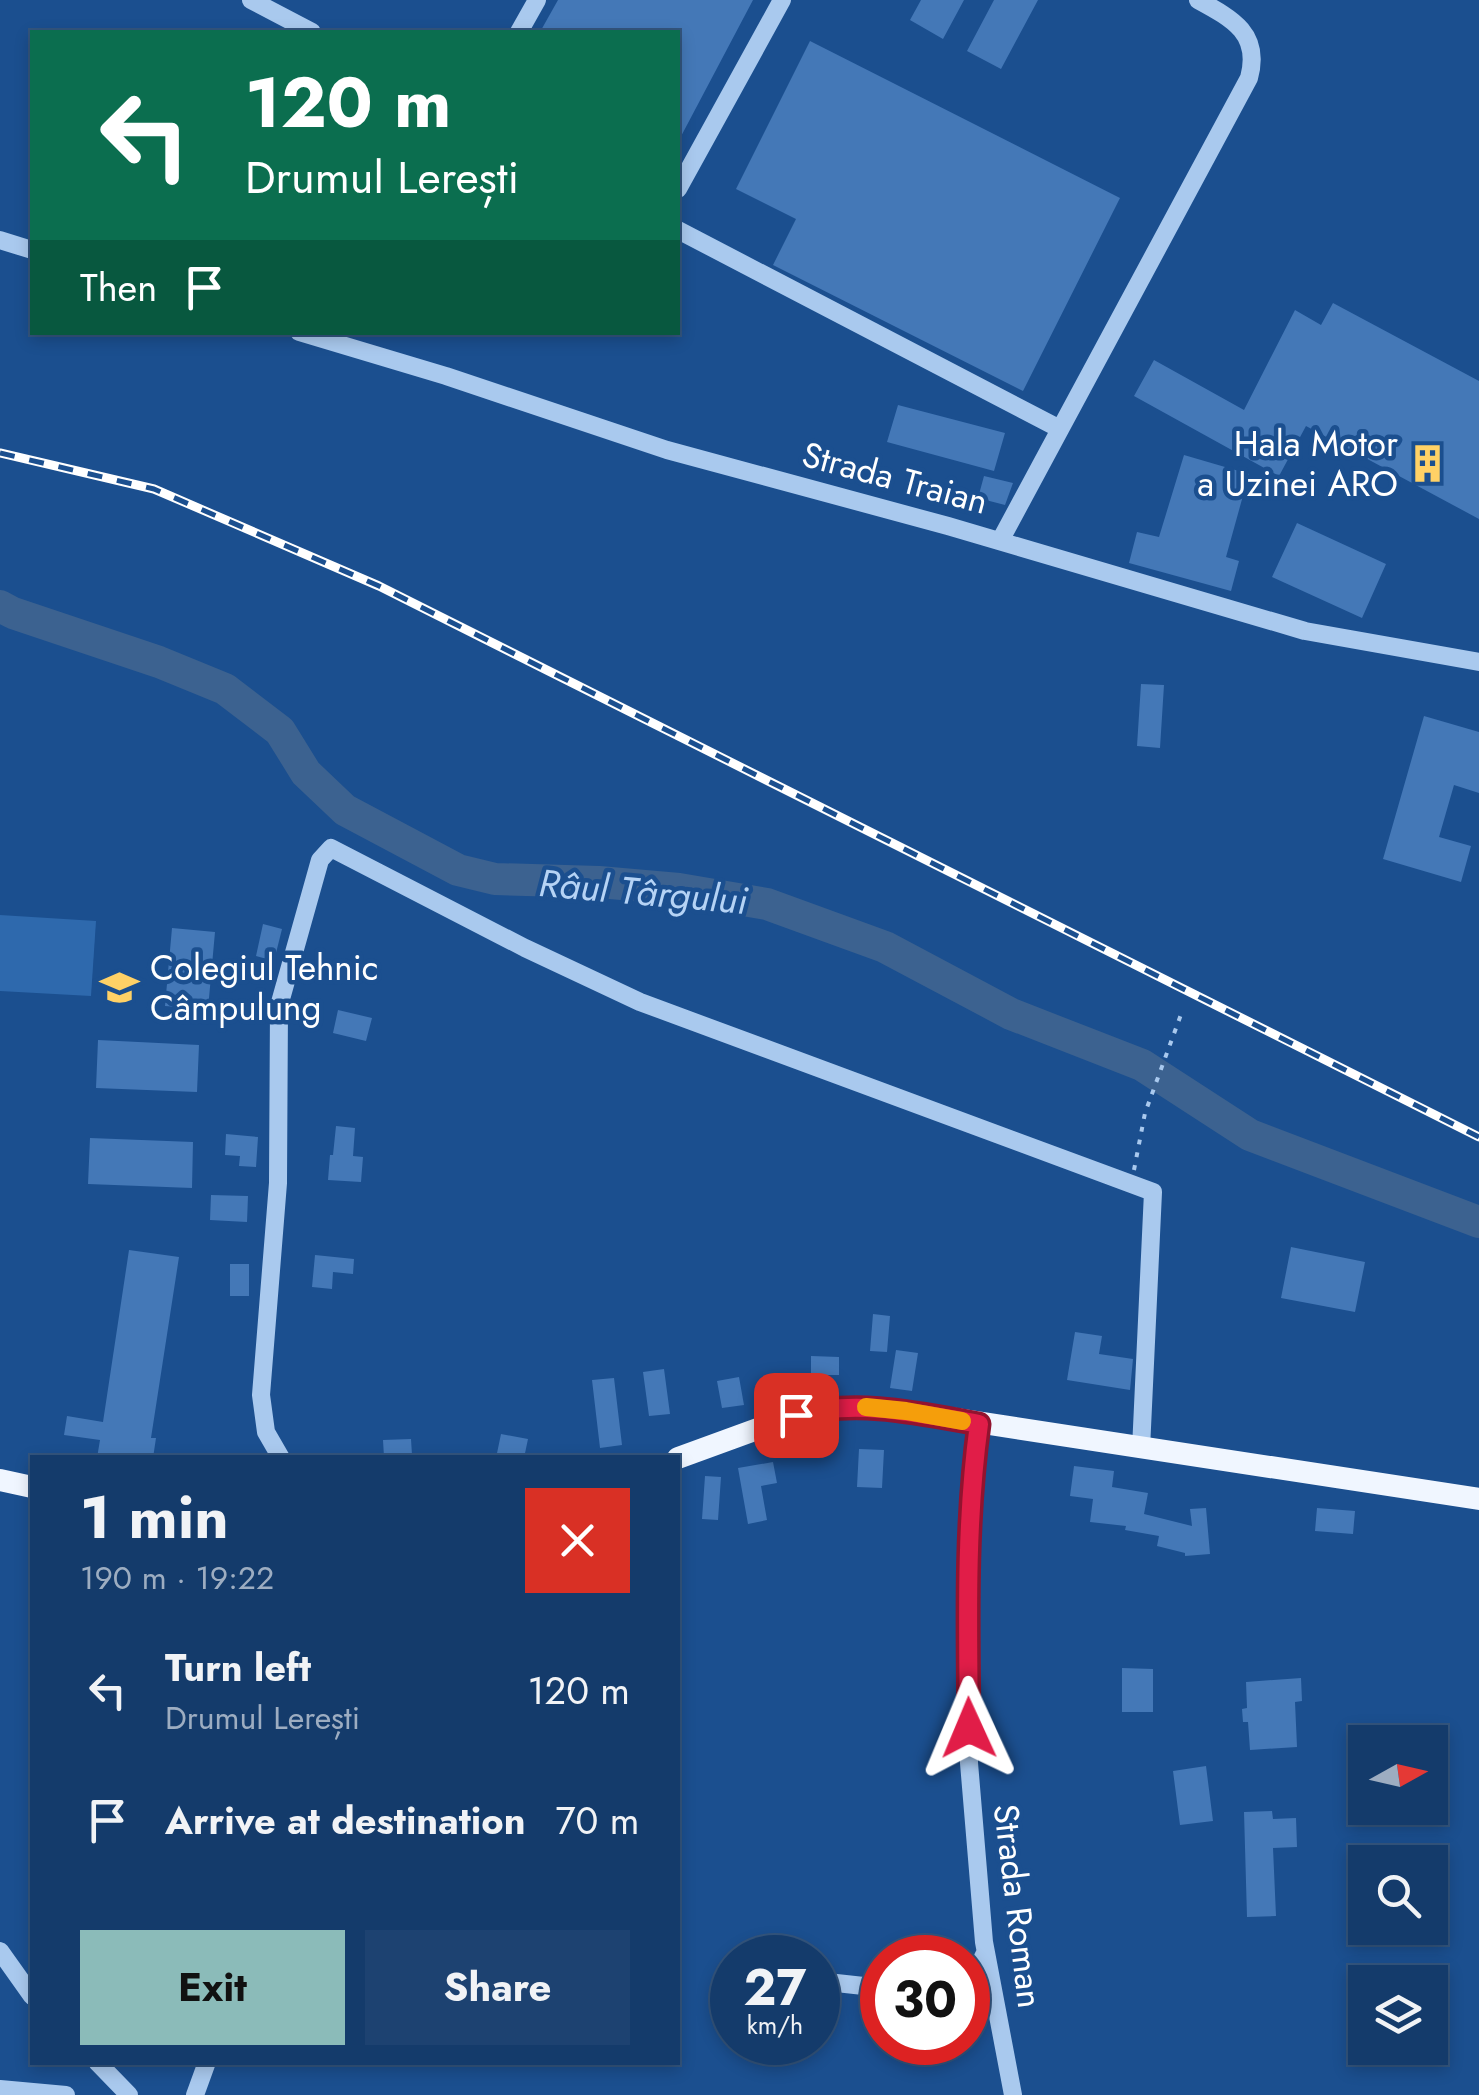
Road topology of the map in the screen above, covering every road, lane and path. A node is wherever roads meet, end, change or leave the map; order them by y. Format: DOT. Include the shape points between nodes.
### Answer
graph roads {
  1 [pos="251,0"];
  2 [pos="537,0"];
  3 [pos="782,0"];
  4 [pos="1198,0"];
  5 [pos="308,30"];
  6 [pos="520,30"];
  7 [pos="680,184"];
  8 [pos="680,231"];
  9 [pos="0,240"];
  10 [pos="30,249"];
  11 [pos="309,335"];
  12 [pos="1060,429"];
  13 [pos="1000,541"];
  14 [pos="1479,662"];
  15 [pos="1182,1009"];
  16 [pos="1131,1184"];
  17 [pos="979,1424"];
  18 [pos="1141,1448"];
  19 [pos="280,1455"];
  20 [pos="680,1457"];
  21 [pos="0,1480"];
  22 [pos="30,1487"];
  23 [pos="1479,1500"];
  24 [pos="984,1935"];
  25 [pos="0,1952"];
  26 [pos="990,1973"];
  27 [pos="30,1993"];
  28 [pos="100,2065"];
  29 [pos="206,2065"];
  30 [pos="0,2089"];
  31 [pos="66,2095"];
  32 [pos="130,2095"];
  33 [pos="194,2095"];
  34 [pos="1013,2095"];
  1 -- 5 [label="street"];
  2 -- 6 [label="street"];
  3 -- 7 [label="street"];
  4 -- 12 [label="street" via="1241,28 1254,62 1249,78"];
  8 -- 12 [label="street"];
  9 -- 10 [label="street"];
  11 -- 13 [label="street, Strada Traian" via="667,450"];
  12 -- 13 [label="street"];
  13 -- 14 [label="street, Strada Traian" via="1304,631"];
  15 -- 16 [label="path" via="1146,1113"];
  16 -- 18 [label="street" via="1153,1192"];
  16 -- 19 [label="street" via="640,1002 331,848 320,860 279,1006 278,1183 260,1394 266,1432"];
  17 -- 18 [label="main road"];
  17 -- 20 [label="main road" via="867,1407 814,1410"];
  17 -- 24 [label="street, Strada Roman" via="969,1541 969,1744"];
  18 -- 23 [label="main road"];
  21 -- 22 [label="main road"];
  25 -- 27 [label="street"];
  26 -- 34 [label="street, Strada Roman"];
  28 -- 32 [label="street"];
  29 -- 33 [label="street"];
  30 -- 31 [label="street"];
}
